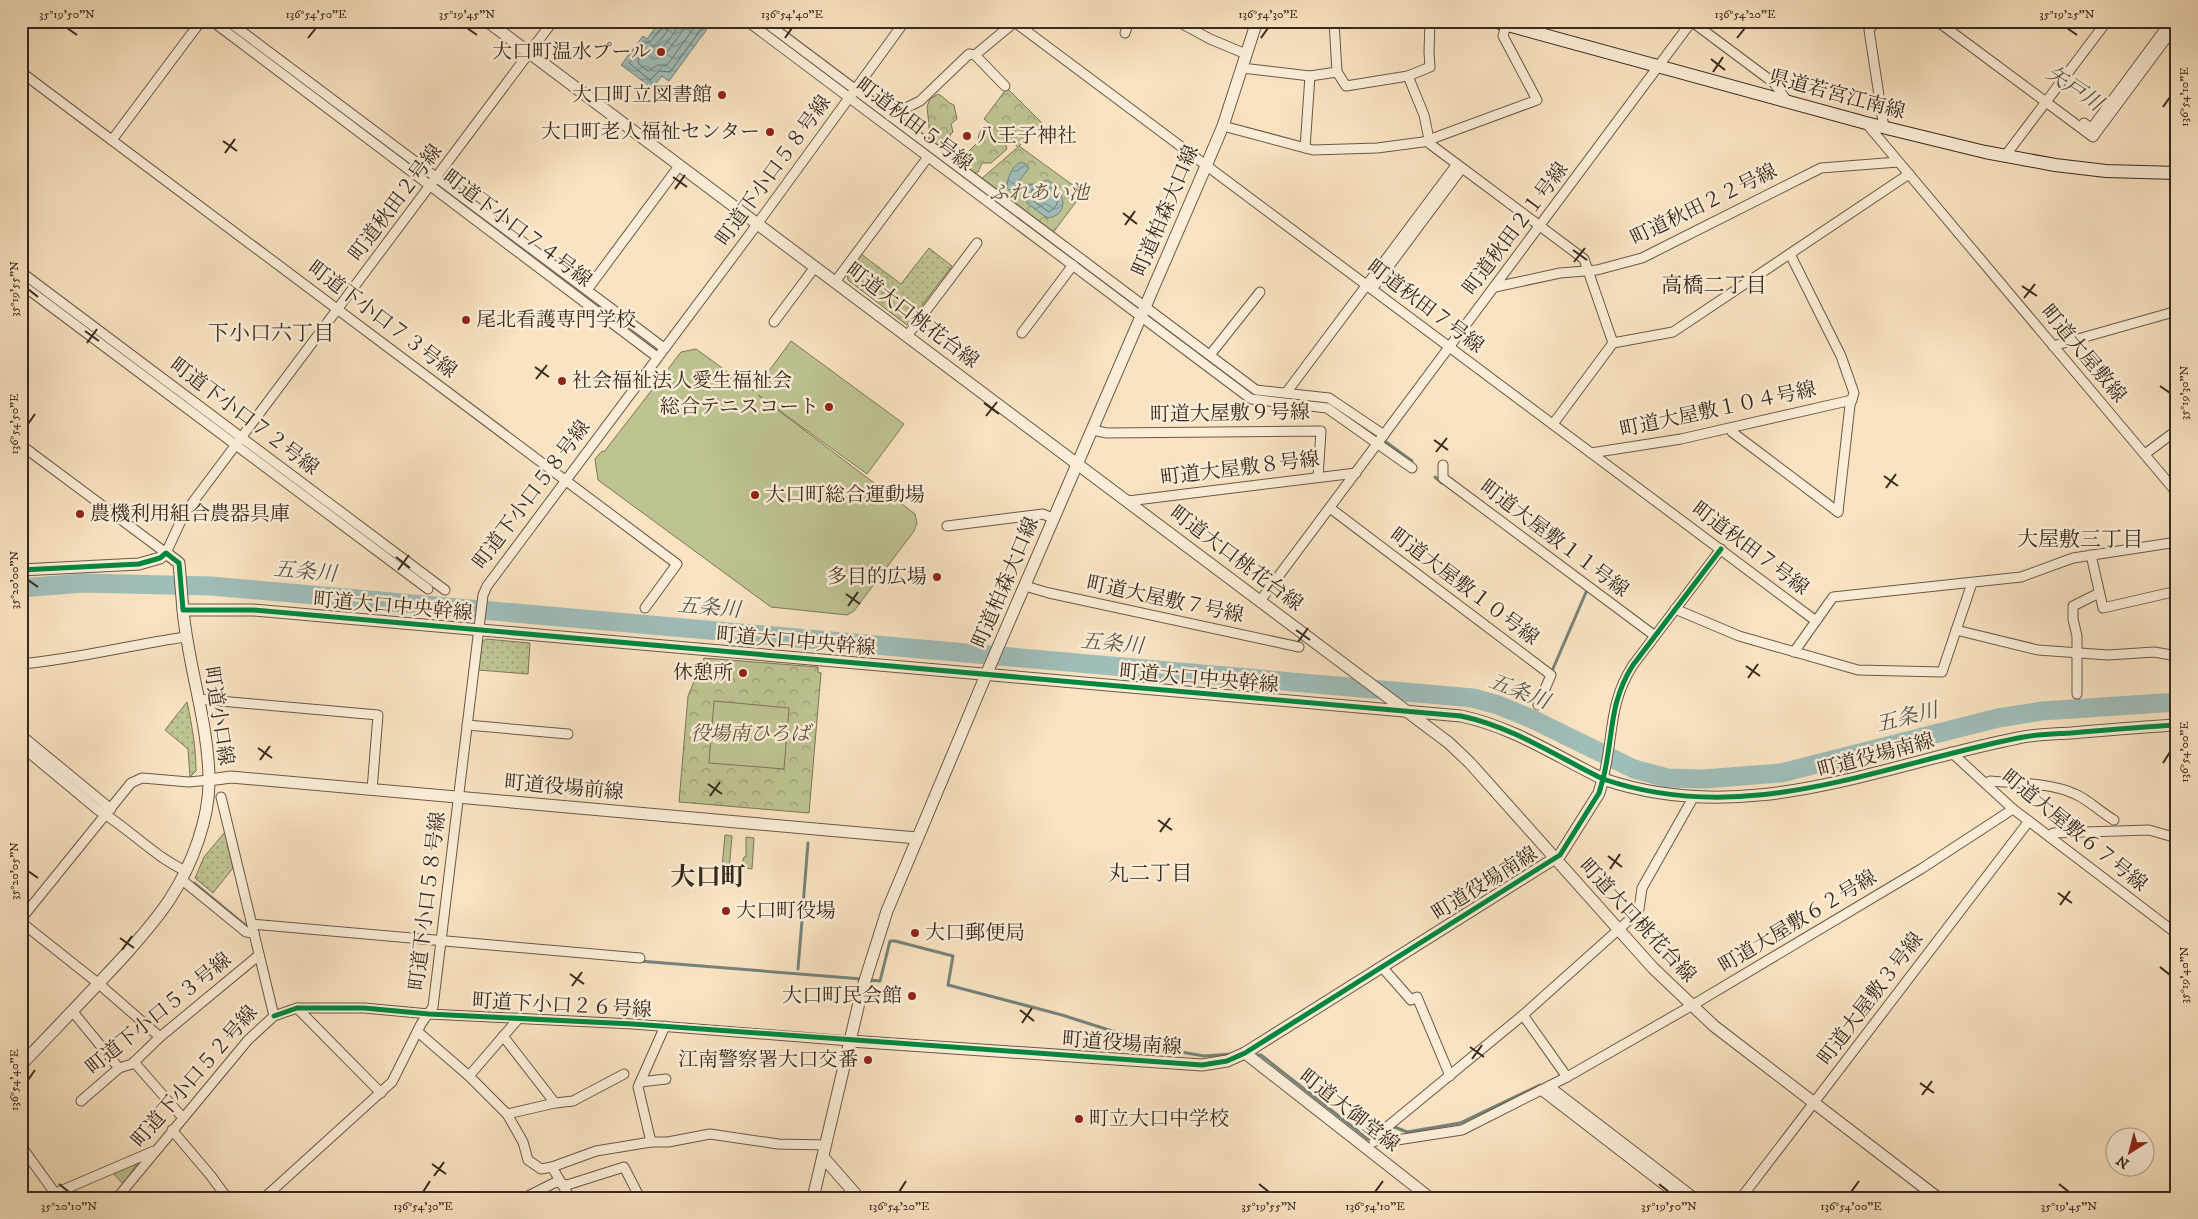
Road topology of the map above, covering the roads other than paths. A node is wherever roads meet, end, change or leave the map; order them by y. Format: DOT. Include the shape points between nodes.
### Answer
graph roads {
  1 [pos="200,21"];
  2 [pos="212,21"];
  3 [pos="228,21"];
  4 [pos="487,21"];
  5 [pos="553,21"];
  6 [pos="747,21"];
  7 [pos="764,21"];
  8 [pos="905,21"];
  9 [pos="1129,21"];
  10 [pos="1169,21"];
  11 [pos="1176,21"];
  12 [pos="1257,21"];
  13 [pos="1334,21"];
  14 [pos="1430,21"];
  15 [pos="1691,21"];
  16 [pos="1876,21"];
  17 [pos="1937,21"];
  18 [pos="1948,21"];
  19 [pos="2107,21"];
  20 [pos="2171,21"];
  21 [pos="1015,22"];
  22 [pos="1500,23"];
  23 [pos="2177,24"];
  24 [pos="1125,32"];
  25 [pos="530,53"];
  26 [pos="1246,54"];
  27 [pos="975,55"];
  28 [pos="1659,66"];
  29 [pos="1242,68"];
  30 [pos="21,72"];
  31 [pos="1337,72"];
  32 [pos="1310,76"];
  33 [pos="1408,76"];
  34 [pos="1005,86"];
  35 [pos="855,89"];
  36 [pos="849,98"];
  37 [pos="2048,100"];
  38 [pos="1787,101"];
  39 [pos="890,116"];
  40 [pos="1866,123"];
  41 [pos="1223,126"];
  42 [pos="1884,128"];
  43 [pos="112,140"];
  44 [pos="1428,140"];
  45 [pos="1305,148"];
  46 [pos="2006,156"];
  47 [pos="928,157"];
  48 [pos="1898,162"];
  49 [pos="679,166"];
  50 [pos="1206,166"];
  51 [pos="1459,166"];
  52 [pos="2177,173"];
  53 [pos="1909,174"];
  54 [pos="436,177"];
  55 [pos="430,186"];
  56 [pos="757,224"];
  57 [pos="1540,226"];
  58 [pos="977,243"];
  59 [pos="1790,254"];
  60 [pos="1073,265"];
  61 [pos="815,267"];
  62 [pos="1588,270"];
  63 [pos="21,272"];
  64 [pos="835,282"];
  65 [pos="21,284"];
  66 [pos="1495,286"];
  67 [pos="1369,287"];
  68 [pos="587,290"];
  69 [pos="1260,292"];
  70 [pos="338,309"];
  71 [pos="2177,311"];
  72 [pos="1143,312"];
  73 [pos="774,322"];
  74 [pos="1022,333"];
  75 [pos="907,336"];
  76 [pos="1613,343"];
  77 [pos="2053,346"];
  78 [pos="1450,347"];
  79 [pos="664,348"];
  80 [pos="1210,355"];
  81 [pos="657,357"];
  82 [pos="1286,393"];
  83 [pos="1852,400"];
  84 [pos="1553,424"];
  85 [pos="1731,428"];
  86 [pos="1092,430"];
  87 [pos="2177,430"];
  88 [pos="1381,439"];
  89 [pos="239,441"];
  90 [pos="21,445"];
  91 [pos="1591,453"];
  92 [pos="2145,454"];
  93 [pos="1078,464"];
  94 [pos="1444,465"];
  95 [pos="1412,468"];
  96 [pos="1356,472"];
  97 [pos="1318,477"];
  98 [pos="565,480"];
  99 [pos="2177,492"];
  100 [pos="1128,501"];
  101 [pos="1330,508"];
  102 [pos="1054,519"];
  103 [pos="948,526"];
  104 [pos="2177,542"];
  105 [pos="1721,549"];
  106 [pos="166,553"];
  107 [pos="2091,555"];
  108 [pos="21,570"];
  109 [pos="1972,583"];
  110 [pos="1025,586"];
  111 [pos="428,589"];
  112 [pos="445,590"];
  113 [pos="2177,591"];
  114 [pos="2099,594"];
  115 [pos="1260,601"];
  116 [pos="182,605"];
  117 [pos="645,608"];
  118 [pos="1676,609"];
  119 [pos="1816,621"];
  120 [pos="479,626"];
  121 [pos="1956,630"];
  122 [pos="1655,636"];
  123 [pos="186,637"];
  124 [pos="1299,647"];
  125 [pos="1794,652"];
  126 [pos="2078,652"];
  127 [pos="2177,656"];
  128 [pos="21,664"];
  129 [pos="986,675"];
  130 [pos="2078,694"];
  131 [pos="198,699"];
  132 [pos="1538,705"];
  133 [pos="1405,710"];
  134 [pos="2177,724"];
  135 [pos="467,725"];
  136 [pos="568,734"];
  137 [pos="21,735"];
  138 [pos="21,746"];
  139 [pos="1950,752"];
  140 [pos="1603,778"];
  141 [pos="209,780"];
  142 [pos="1987,784"];
  143 [pos="372,790"];
  144 [pos="221,796"];
  145 [pos="458,797"];
  146 [pos="1693,798"];
  147 [pos="2013,809"];
  148 [pos="108,812"];
  149 [pos="2114,820"];
  150 [pos="2029,821"];
  151 [pos="2050,837"];
  152 [pos="917,838"];
  153 [pos="2177,838"];
  154 [pos="1555,859"];
  155 [pos="183,875"];
  156 [pos="21,920"];
  157 [pos="252,924"];
  158 [pos="1618,930"];
  159 [pos="254,933"];
  160 [pos="2177,934"];
  161 [pos="440,940"];
  162 [pos="260,955"];
  163 [pos="640,958"];
  164 [pos="1382,966"];
  165 [pos="99,984"];
  166 [pos="1691,1006"];
  167 [pos="297,1008"];
  168 [pos="73,1012"];
  169 [pos="429,1014"];
  170 [pos="1523,1015"];
  171 [pos="274,1016"];
  172 [pos="519,1018"];
  173 [pos="665,1026"];
  174 [pos="418,1032"];
  175 [pos="503,1036"];
  176 [pos="160,1037"];
  177 [pos="850,1040"];
  178 [pos="1245,1053"];
  179 [pos="134,1062"];
  180 [pos="21,1065"];
  181 [pos="119,1068"];
  182 [pos="624,1074"];
  183 [pos="469,1076"];
  184 [pos="1450,1076"];
  185 [pos="1566,1077"];
  186 [pos="666,1079"];
  187 [pos="640,1082"];
  188 [pos="1545,1088"];
  189 [pos="381,1093"];
  190 [pos="81,1101"];
  191 [pos="1814,1103"];
  192 [pos="555,1104"];
  193 [pos="507,1114"];
  194 [pos="182,1118"];
  195 [pos="172,1130"];
  196 [pos="1376,1140"];
  197 [pos="651,1142"];
  198 [pos="826,1145"];
  199 [pos="21,1146"];
  200 [pos="1367,1149"];
  201 [pos="154,1151"];
  202 [pos="823,1157"];
  203 [pos="552,1166"];
  204 [pos="562,1184"];
  205 [pos="55,1193"];
  206 [pos="44,1198"];
  207 [pos="117,1198"];
  208 [pos="227,1198"];
  209 [pos="264,1198"];
  210 [pos="524,1198"];
  211 [pos="570,1198"];
  212 [pos="640,1198"];
  213 [pos="812,1198"];
  214 [pos="858,1198"];
  215 [pos="1430,1198"];
  216 [pos="1681,1198"];
  217 [pos="1695,1198"];
  218 [pos="1741,1198"];
  219 [pos="1938,1198"];
  1 -- 43 [label="street"];
  2 -- 55 [label="street, 町道下小口７４号線"];
  3 -- 54 [label="street"];
  4 -- 25 [label="street, 町道大口桃花台線"];
  5 -- 25 [label="street, 町道秋田２号線"];
  6 -- 36 [label="street, 町道秋田５号線"];
  7 -- 35 [label="street"];
  8 -- 35 [label="street, 町道下小口５８号線"];
  9 -- 24 [label="street"];
  10 -- 11 [label="street"];
  11 -- 26 [label="street"];
  12 -- 26 [label="street, 町道柏森大口線"];
  13 -- 31 [label="street"];
  14 -- 33 [label="street" via="1430,67"];
  15 -- 28 [label="street, 町道秋田２１号線"];
  15 -- 38 [label="street" via="1774,83"];
  16 -- 42 [label="street" via="1869,30"];
  17 -- 37 [label="street"];
  18 -- 37 [label="street"];
  19 -- 37 [label="street"];
  20 -- 37 [label="street" via="2091,129"];
  21 -- 27 [label="street"];
  21 -- 50 [label="street, 町道秋田７号線"];
  22 -- 28 [label="main road, 県道若宮江南線"];
  22 -- 44 [label="street" via="1503,36 1537,100"];
  23 -- 37 [label="street" via="2093,137"];
  25 -- 49 [label="street, 町道大口桃花台線"];
  25 -- 54 [label="street, 町道秋田２号線"];
  26 -- 29 [label="street, 町道柏森大口線"];
  27 -- 34 [label="street"];
  27 -- 39 [label="street" via="969,54 920,101"];
  28 -- 38 [label="main road, 県道若宮江南線"];
  28 -- 57 [label="street, 町道秋田２１号線"];
  29 -- 32 [label="street"];
  29 -- 41 [label="street, 町道柏森大口線"];
  30 -- 43 [label="street, 町道下小口７３号線"];
  31 -- 32 [label="street"];
  31 -- 33 [label="street" via="1346,86"];
  32 -- 45 [label="street"];
  33 -- 44 [label="street" via="1424,115"];
  35 -- 36 [label="street, 町道下小口５８号線"];
  35 -- 39 [label="street"];
  36 -- 47 [label="street, 町道秋田５号線"];
  36 -- 56 [label="street, 町道下小口５８号線"];
  37 -- 46 [label="street"];
  38 -- 40 [label="main road, 県道若宮江南線"];
  39 -- 72 [label="street"];
  40 -- 42 [label="main road, 県道若宮江南線"];
  40 -- 48 [label="street, 町道大屋敷線"];
  41 -- 45 [label="street"];
  41 -- 50 [label="street, 町道柏森大口線"];
  42 -- 46 [label="main road, 県道若宮江南線"];
  43 -- 70 [label="street, 町道下小口７３号線"];
  44 -- 45 [label="street" via="1377,148"];
  44 -- 51 [label="street"];
  46 -- 52 [label="main road, 県道若宮江南線" via="2106,171"];
  47 -- 60 [label="street, 町道秋田５号線"];
  47 -- 64 [label="street"];
  48 -- 53 [label="street, 町道大屋敷線"];
  48 -- 62 [label="street, 町道秋田２２号線" via="1821,168 1642,258"];
  49 -- 56 [label="street, 町道大口桃花台線"];
  49 -- 68 [label="street"];
  50 -- 67 [label="street, 町道秋田７号線"];
  50 -- 72 [label="street, 町道柏森大口線"];
  51 -- 57 [label="street"];
  51 -- 67 [label="street"];
  53 -- 59 [label="street"];
  53 -- 77 [label="street, 町道大屋敷線"];
  54 -- 55 [label="street, 町道秋田２号線"];
  54 -- 68 [label="street"];
  55 -- 70 [label="street, 町道秋田２号線"];
  55 -- 81 [label="street, 町道下小口７４号線"];
  56 -- 61 [label="street, 町道大口桃花台線"];
  56 -- 79 [label="street, 町道下小口５８号線"];
  57 -- 62 [label="street" via="1584,259"];
  57 -- 66 [label="street, 町道秋田２１号線"];
  58 -- 75 [label="street"];
  59 -- 76 [label="street" via="1673,332"];
  59 -- 83 [label="street" via="1841,356 1854,393"];
  60 -- 72 [label="street, 町道秋田５号線"];
  60 -- 74 [label="street"];
  61 -- 64 [label="street, 町道大口桃花台線"];
  61 -- 73 [label="street"];
  62 -- 66 [label="street, 町道秋田２２号線"];
  62 -- 76 [label="street"];
  63 -- 89 [label="street, 町道下小口７２号線"];
  64 -- 75 [label="street, 町道大口桃花台線"];
  65 -- 89 [label="street"];
  66 -- 78 [label="street, 町道秋田２１号線"];
  67 -- 78 [label="street, 町道秋田７号線"];
  67 -- 82 [label="street"];
  68 -- 79 [label="street"];
  69 -- 80 [label="street"];
  70 -- 89 [label="street, 町道秋田２号線"];
  70 -- 98 [label="street, 町道下小口７３号線"];
  71 -- 77 [label="street"];
  72 -- 80 [label="street"];
  72 -- 86 [label="street, 町道柏森大口線"];
  72 -- 88 [label="street, 町道秋田５号線" via="1251,399 1327,408"];
  75 -- 93 [label="street, 町道大口桃花台線"];
  76 -- 84 [label="street"];
  77 -- 92 [label="street, 町道大屋敷線"];
  78 -- 84 [label="street, 町道秋田７号線"];
  78 -- 88 [label="street, 町道秋田２１号線"];
  79 -- 81 [label="street, 町道下小口５８号線"];
  80 -- 82 [label="street" via="1256,390"];
  81 -- 98 [label="street, 町道下小口５８号線"];
  82 -- 88 [label="street" via="1329,398"];
  83 -- 85 [label="street, 町道大屋敷１０４号線"];
  83 -- 85 [label="street" via="1838,512 1732,432"];
  84 -- 91 [label="street, 町道秋田７号線"];
  85 -- 91 [label="street, 町道大屋敷１０４号線"];
  86 -- 93 [label="street, 町道柏森大口線"];
  86 -- 97 [label="street, 町道大屋敷９号線" via="1107,433 1321,431"];
  87 -- 92 [label="street"];
  88 -- 95 [label="street, 町道秋田５号線"];
  88 -- 96 [label="street, 町道秋田２１号線"];
  89 -- 106 [label="street, 町道秋田２号線" via="184,514"];
  89 -- 111 [label="street"];
  89 -- 112 [label="street, 町道下小口７２号線"];
  90 -- 106 [label="street"];
  91 -- 105 [label="street, 町道秋田７号線"];
  92 -- 99 [label="street, 町道大屋敷線"];
  93 -- 100 [label="street, 町道大口桃花台線"];
  93 -- 102 [label="street, 町道柏森大口線"];
  94 -- 122 [label="street, 町道大屋敷１１号線" via="1444,478"];
  96 -- 97 [label="street, 町道大屋敷８号線"];
  96 -- 101 [label="street, 町道秋田２１号線"];
  97 -- 100 [label="street, 町道大屋敷８号線"];
  98 -- 117 [label="street, 町道下小口７３号線" via="678,564"];
  98 -- 120 [label="street, 町道下小口５８号線" via="496,571 483,595"];
  100 -- 115 [label="street, 町道大口桃花台線"];
  101 -- 115 [label="street, 町道秋田２１号線"];
  101 -- 132 [label="street, 町道大屋敷１０号線" via="1551,675"];
  102 -- 103 [label="street" via="1043,514"];
  102 -- 110 [label="street, 町道柏森大口線"];
  104 -- 107 [label="street"];
  105 -- 118 [label="street"];
  105 -- 119 [label="street, 町道秋田７号線"];
  106 -- 108 [label="street" via="138,564"];
  106 -- 116 [label="street" via="179,563"];
  107 -- 109 [label="street" via="2073,558 2021,577"];
  107 -- 114 [label="street"];
  109 -- 119 [label="street" via="1833,597"];
  109 -- 121 [label="street"];
  110 -- 124 [label="street, 町道大屋敷７号線"];
  110 -- 129 [label="street, 町道柏森大口線"];
  113 -- 114 [label="street" via="2103,608"];
  114 -- 126 [label="street" via="2073,606"];
  115 -- 133 [label="street, 町道大口桃花台線"];
  116 -- 120 [label="street, 町道大口中央幹線"];
  116 -- 123 [label="street, 町道小口線"];
  118 -- 122 [label="street"];
  118 -- 125 [label="street" via="1740,636"];
  119 -- 125 [label="street"];
  120 -- 129 [label="street, 町道大口中央幹線"];
  120 -- 135 [label="street, 町道下小口５８号線"];
  121 -- 125 [label="street" via="1942,672 1858,670"];
  121 -- 126 [label="street" via="2038,650"];
  122 -- 140 [label="street" via="1621,685 1616,698"];
  123 -- 128 [label="street" via="63,660"];
  123 -- 131 [label="street, 町道小口線"];
  126 -- 127 [label="street" via="2108,655 2154,652"];
  126 -- 130 [label="street"];
  129 -- 133 [label="street, 町道大口中央幹線"];
  129 -- 152 [label="street, 町道柏森大口線"];
  131 -- 141 [label="street, 町道小口線" via="206,738"];
  131 -- 143 [label="street" via="378,714"];
  133 -- 140 [label="street, 町道大口中央幹線" via="1485,721"];
  133 -- 154 [label="street, 町道大口桃花台線" via="1460,752"];
  134 -- 139 [label="street, 町道役場南線" via="2021,737"];
  135 -- 136 [label="street"];
  135 -- 145 [label="street, 町道下小口５８号線"];
  137 -- 148 [label="street"];
  138 -- 148 [label="street"];
  139 -- 142 [label="street, 町道大屋敷６７号線"];
  139 -- 146 [label="street, 町道役場南線" via="1811,789"];
  140 -- 146 [label="street, 町道役場南線" via="1642,791"];
  140 -- 154 [label="street, 町道役場南線" via="1600,793 1565,850"];
  141 -- 143 [label="street, 町道役場前線" via="231,777"];
  141 -- 148 [label="street" via="190,782 142,778 131,784"];
  141 -- 155 [label="street, 町道小口線" via="201,828"];
  142 -- 147 [label="street, 町道大屋敷６７号線"];
  142 -- 149 [label="street" via="1990,781 2025,784 2071,792"];
  143 -- 145 [label="street, 町道役場前線"];
  144 -- 157 [label="street, 町道下小口５２号線"];
  145 -- 152 [label="street, 町道役場前線"];
  145 -- 161 [label="street, 町道下小口５８号線"];
  146 -- 158 [label="street" via="1642,888 1639,909"];
  147 -- 150 [label="street, 町道大屋敷６７号線"];
  147 -- 166 [label="street, 町道大屋敷６２号線"];
  148 -- 155 [label="street"];
  148 -- 156 [label="street"];
  150 -- 151 [label="street, 町道大屋敷６７号線"];
  150 -- 191 [label="street, 町道大屋敷３号線"];
  151 -- 153 [label="street" via="2053,833 2149,830"];
  151 -- 160 [label="street, 町道大屋敷６７号線"];
  152 -- 177 [label="street, 町道柏森大口線" via="873,950"];
  154 -- 158 [label="street, 町道大口桃花台線"];
  154 -- 164 [label="street, 町道役場南線"];
  155 -- 159 [label="street" via="246,932"];
  155 -- 165 [label="street, 町道小口線" via="159,915"];
  156 -- 165 [label="street"];
  157 -- 159 [label="street, 町道下小口５２号線"];
  157 -- 161 [label="street"];
  158 -- 166 [label="street, 町道大口桃花台線"];
  158 -- 170 [label="street"];
  159 -- 162 [label="street, 町道下小口５２号線"];
  161 -- 163 [label="street"];
  161 -- 169 [label="street, 町道下小口５８号線" via="433,1007"];
  162 -- 171 [label="street, 町道下小口５２号線"];
  162 -- 176 [label="street, 町道下小口５３号線"];
  164 -- 178 [label="street, 町道役場南線"];
  164 -- 184 [label="street" via="1411,1000 1417,997"];
  165 -- 168 [label="street, 町道小口線"];
  165 -- 176 [label="street"];
  166 -- 185 [label="street, 町道大屋敷６２号線"];
  166 -- 191 [label="street, 町道大口桃花台線"];
  167 -- 169 [label="street, 町道下小口２６号線" via="364,1008"];
  167 -- 171 [label="street, 町道下小口２６号線"];
  167 -- 189 [label="street"];
  168 -- 180 [label="street, 町道小口線"];
  168 -- 181 [label="street"];
  169 -- 172 [label="street, 町道下小口２６号線"];
  169 -- 174 [label="street, 町道下小口５８号線"];
  170 -- 184 [label="street"];
  170 -- 185 [label="street"];
  171 -- 194 [label="street, 町道下小口５２号線" via="248,1040"];
  172 -- 173 [label="street, 町道下小口２６号線"];
  172 -- 175 [label="street"];
  173 -- 177 [label="street, 町道下小口２６号線"];
  173 -- 187 [label="street"];
  174 -- 183 [label="street"];
  174 -- 189 [label="street, 町道下小口５８号線" via="398,1073"];
  175 -- 183 [label="street"];
  175 -- 192 [label="street"];
  176 -- 179 [label="street, 町道下小口５３号線"];
  177 -- 178 [label="street, 町道役場南線" via="1202,1065 1227,1061"];
  177 -- 198 [label="street, 町道柏森大口線"];
  178 -- 200 [label="street, 町道大御堂線"];
  179 -- 181 [label="street, 町道下小口５３号線"];
  179 -- 194 [label="street"];
  181 -- 190 [label="street, 町道下小口５３号線"];
  182 -- 192 [label="street" via="573,1101"];
  183 -- 193 [label="street"];
  184 -- 196 [label="street"];
  185 -- 188 [label="street, 町道大屋敷６２号線"];
  186 -- 187 [label="street"];
  187 -- 197 [label="street" via="638,1087"];
  188 -- 196 [label="street, 町道大屋敷６２号線" via="1462,1130 1398,1140"];
  188 -- 216 [label="street"];
  188 -- 217 [label="street"];
  189 -- 209 [label="street, 町道下小口５８号線"];
  191 -- 218 [label="street, 町道大屋敷３号線"];
  191 -- 219 [label="street, 町道大口桃花台線"];
  192 -- 193 [label="street"];
  193 -- 203 [label="street" via="523,1142 528,1160 541,1169"];
  194 -- 195 [label="street, 町道下小口５２号線"];
  195 -- 201 [label="street, 町道下小口５２号線"];
  195 -- 208 [label="street"];
  196 -- 200 [label="street"];
  197 -- 198 [label="street" via="710,1134 778,1144"];
  197 -- 203 [label="street" via="596,1151"];
  198 -- 202 [label="street, 町道柏森大口線"];
  199 -- 205 [label="street"];
  200 -- 215 [label="street, 町道大御堂線"];
  201 -- 205 [label="street"];
  201 -- 207 [label="street, 町道下小口５２号線"];
  202 -- 213 [label="street, 町道柏森大口線"];
  202 -- 214 [label="street"];
  203 -- 204 [label="street"];
  204 -- 210 [label="street" via="556,1182"];
  204 -- 211 [label="street"];
  204 -- 212 [label="street" via="624,1167"];
  205 -- 206 [label="street"];
}
